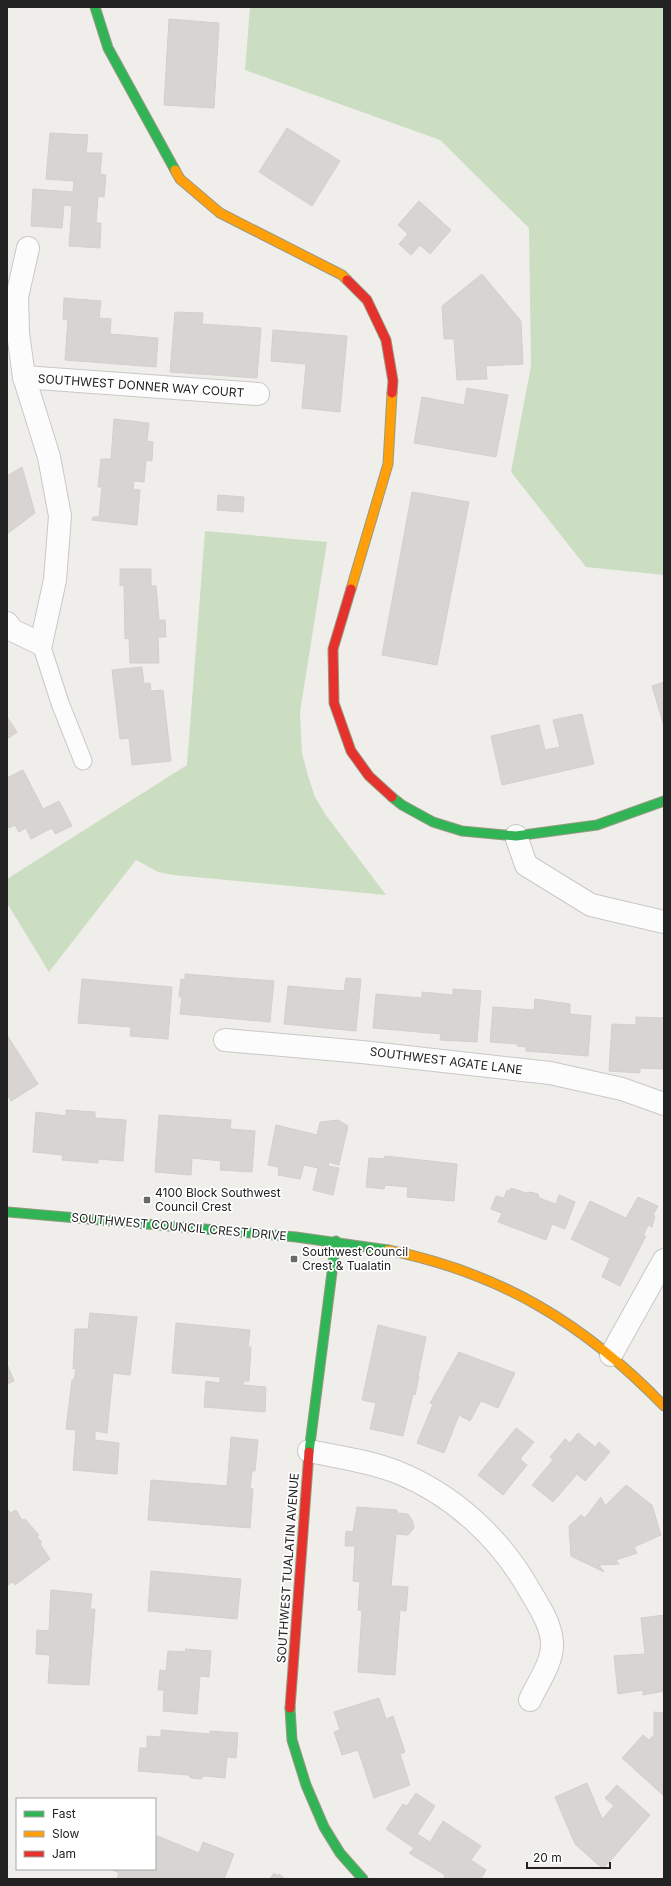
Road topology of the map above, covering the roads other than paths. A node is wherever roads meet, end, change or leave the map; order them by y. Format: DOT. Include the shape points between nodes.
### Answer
graph roads {
  1 [pos="95,7"];
  2 [pos="28,248"];
  3 [pos="24,377"];
  4 [pos="258,394"];
  5 [pos="7,623"];
  6 [pos="41,644"];
  7 [pos="83,761"];
  8 [pos="664,801"];
  9 [pos="516,836"];
  10 [pos="664,922"];
  11 [pos="224,1040"];
  12 [pos="664,1104"];
  13 [pos="7,1211"];
  14 [pos="336,1241"];
  15 [pos="664,1260"];
  16 [pos="611,1355"];
  17 [pos="664,1406"];
  18 [pos="309,1451"];
  19 [pos="530,1700"];
  20 [pos="363,1879"];
  1 -- 9 [label="street" via="108,48 180,179 220,213 342,274 367,300 386,340 393,381 388,464 333,649 334,703 351,751 369,776 402,805 433,822 462,831"];
  2 -- 3 [label="street" via="17,297 18,333"];
  3 -- 4 [label="street, SOUTHWEST DONNER WAY COURT"];
  3 -- 6 [label="street" via="49,457 60,516 55,580"];
  5 -- 6 [label="street" via="12,630"];
  6 -- 7 [label="lane" via="60,703"];
  8 -- 9 [label="street" via="597,825"];
  9 -- 10 [label="street" via="526,865 591,905"];
  11 -- 12 [label="street, SOUTHWEST AGATE LANE" via="550,1073 622,1089"];
  13 -- 14 [label="street, SOUTHWEST COUNCIL CREST DRIVE"];
  14 -- 16 [label="street, SOUTHWEST COUNCIL CREST DRIVE" via="409,1254 460,1268 506,1287 579,1329"];
  14 -- 18 [label="street, SOUTHWEST TUALATIN AVENUE"];
  15 -- 16 [label="street"];
  16 -- 17 [label="street, SOUTHWEST COUNCIL CREST DRIVE"];
  18 -- 19 [label="street" via="397,1472 446,1498 490,1536 526,1583 551,1635 552,1648 549,1658"];
  18 -- 20 [label="street, SOUTHWEST TUALATIN AVENUE" via="290,1699 292,1740 306,1785 324,1827 340,1853"];
}
